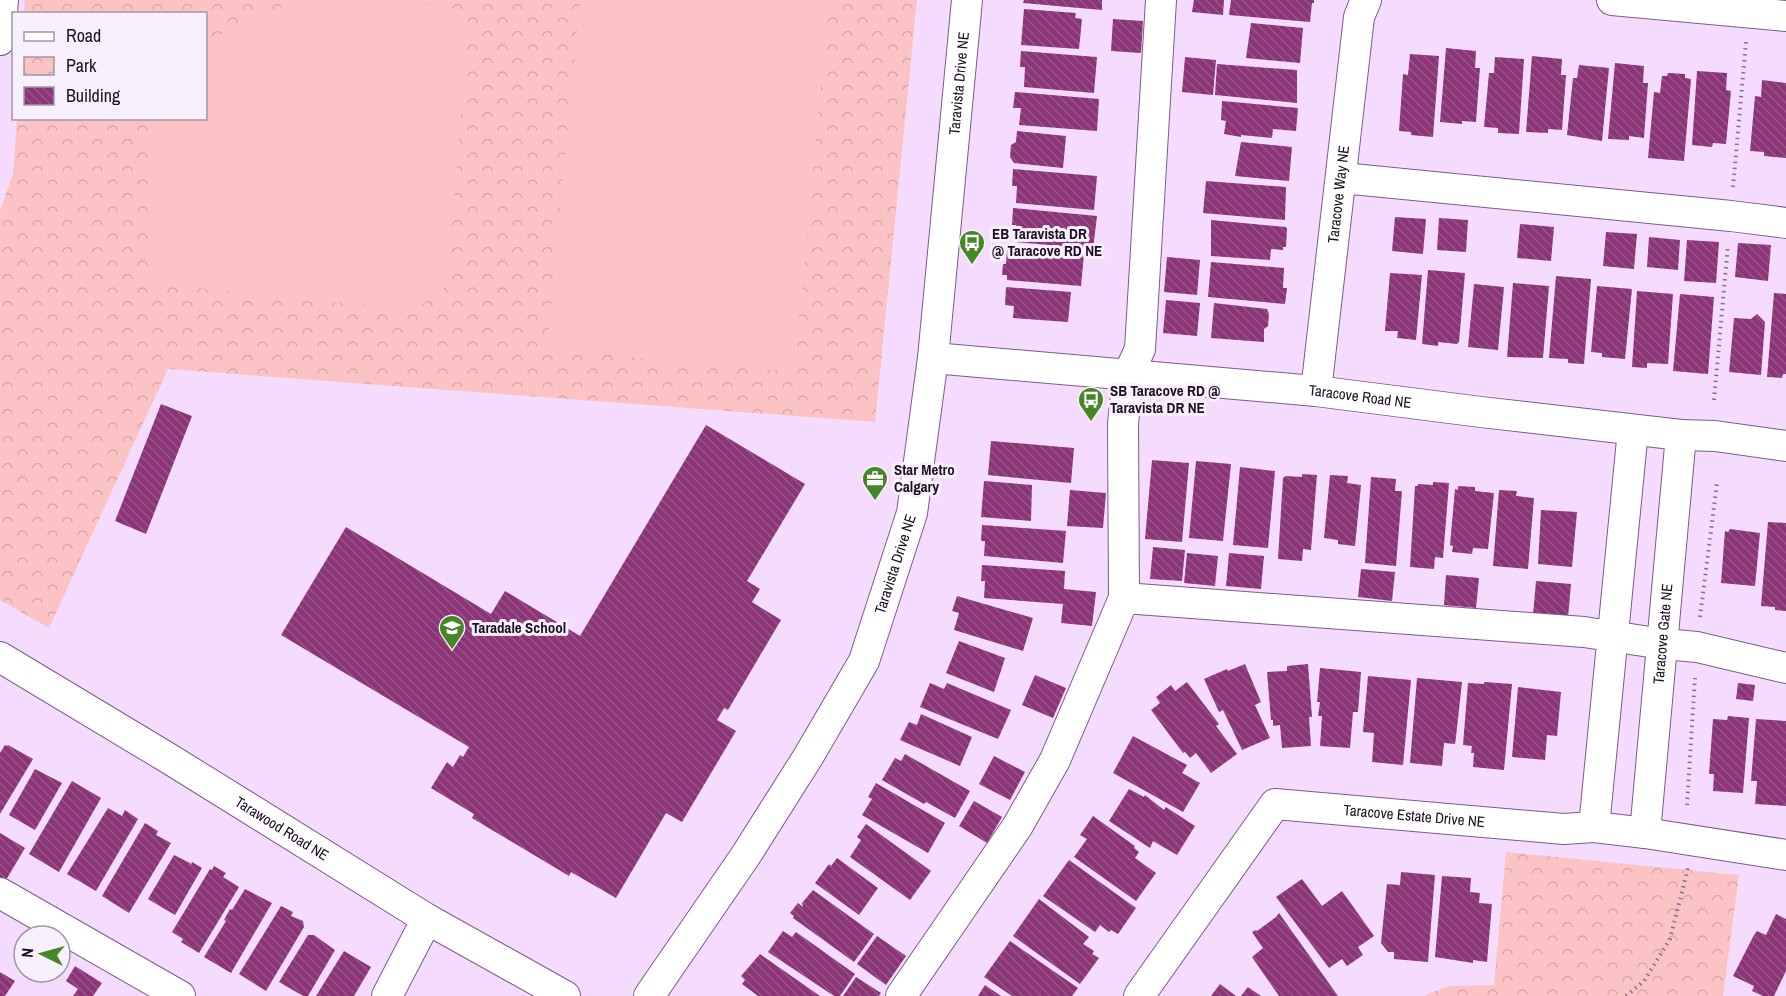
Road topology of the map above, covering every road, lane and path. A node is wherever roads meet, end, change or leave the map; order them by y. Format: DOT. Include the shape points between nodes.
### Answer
graph roads {
  1 [pos="3,0"];
  2 [pos="967,0"];
  3 [pos="1161,0"];
  4 [pos="1366,0"];
  5 [pos="1612,0"];
  6 [pos="1786,16"];
  7 [pos="0,40"];
  8 [pos="1342,178"];
  9 [pos="1786,223"];
  10 [pos="933,358"];
  11 [pos="1128,375"];
  12 [pos="1316,391"];
  13 [pos="1633,430"];
  14 [pos="1681,435"];
  15 [pos="1786,446"];
  16 [pos="1124,598"];
  17 [pos="1613,635"];
  18 [pos="1663,644"];
  19 [pos="0,657"];
  20 [pos="1786,668"];
  21 [pos="1594,827"];
  22 [pos="1645,833"];
  23 [pos="1786,855"];
  24 [pos="1689,865"];
  25 [pos="0,893"];
  26 [pos="427,919"];
  27 [pos="180,996"];
  28 [pos="387,996"];
  29 [pos="566,996"];
  30 [pos="649,996"];
  31 [pos="901,996"];
  32 [pos="1139,996"];
  33 [pos="1626,996"];
  1 -- 7 [label="street"];
  2 -- 10 [label="street, Taravista Drive NE"];
  3 -- 11 [label="street" via="1140,349"];
  4 -- 8 [label="street, Taracove Way NE" via="1359,17"];
  5 -- 6 [label="street"];
  8 -- 9 [label="street"];
  8 -- 12 [label="street, Taracove Way NE"];
  10 -- 11 [label="street, Taracove Road NE"];
  10 -- 30 [label="street, Taravista Drive NE" via="912,513 864,661 747,855"];
  11 -- 12 [label="street, Taracove Road NE"];
  11 -- 16 [label="street" via="1123,424"];
  12 -- 13 [label="street, Taracove Road NE"];
  13 -- 14 [label="street, Taracove Road NE"];
  13 -- 17 [label="street"];
  14 -- 15 [label="street, Taracove Road NE"];
  14 -- 18 [label="street, Taracove Gate NE"];
  16 -- 17 [label="street"];
  16 -- 31 [label="street" via="1055,760 1017,827"];
  17 -- 18 [label="street"];
  17 -- 21 [label="street"];
  18 -- 20 [label="street" via="1697,647"];
  18 -- 22 [label="street, Taracove Gate NE"];
  19 -- 26 [label="street, Tarawood Road NE"];
  21 -- 22 [label="street, Taracove Estate Drive NE"];
  21 -- 32 [label="street, Taracove Estate Drive NE" via="1564,829 1275,804"];
  22 -- 23 [label="street, Taracove Estate Drive NE"];
  24 -- 33 [label="path" via="1670,939 1644,981"];
  25 -- 27 [label="street"];
  26 -- 28 [label="street"];
  26 -- 29 [label="street, Tarawood Road NE"];
}
